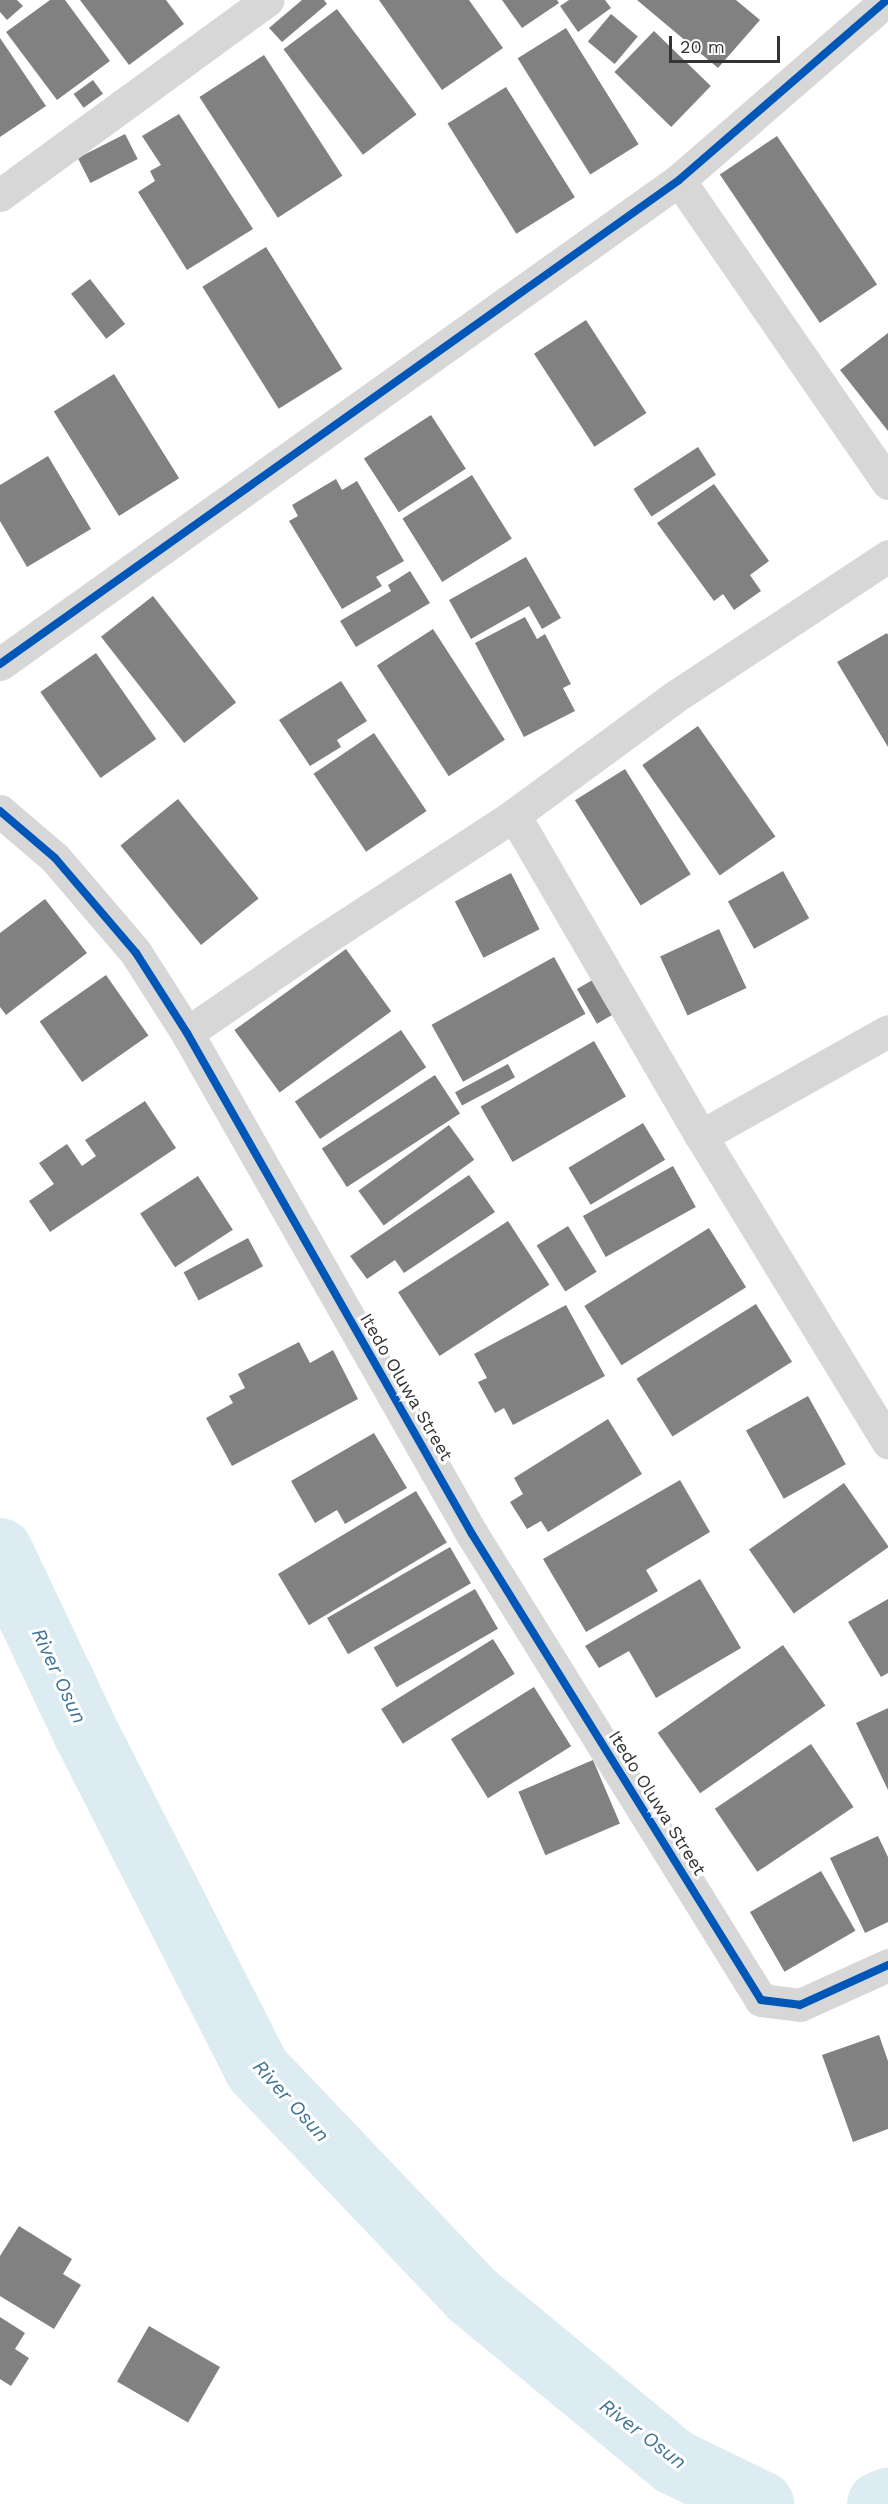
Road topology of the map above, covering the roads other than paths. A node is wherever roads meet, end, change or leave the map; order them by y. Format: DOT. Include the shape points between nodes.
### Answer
graph roads {
  1 [pos="267,0"];
  2 [pos="887,0"];
  3 [pos="679,180"];
  4 [pos="0,195"];
  5 [pos="888,483"];
  6 [pos="888,556"];
  7 [pos="0,664"];
  8 [pos="0,811"];
  9 [pos="514,815"];
  10 [pos="888,1031"];
  11 [pos="187,1033"];
  12 [pos="701,1136"];
  13 [pos="888,1442"];
  14 [pos="888,1965"];
  1 -- 4 [label="street"];
  2 -- 3 [label="street"];
  3 -- 5 [label="street"];
  3 -- 7 [label="street"];
  6 -- 9 [label="street" via="673,698"];
  8 -- 11 [label="street, Itedo Oluwa Street" via="55,858 136,953"];
  9 -- 11 [label="street"];
  9 -- 12 [label="street"];
  10 -- 12 [label="street"];
  11 -- 14 [label="street, Itedo Oluwa Street" via="472,1534 761,2000 801,2005"];
  12 -- 13 [label="street"];
}
